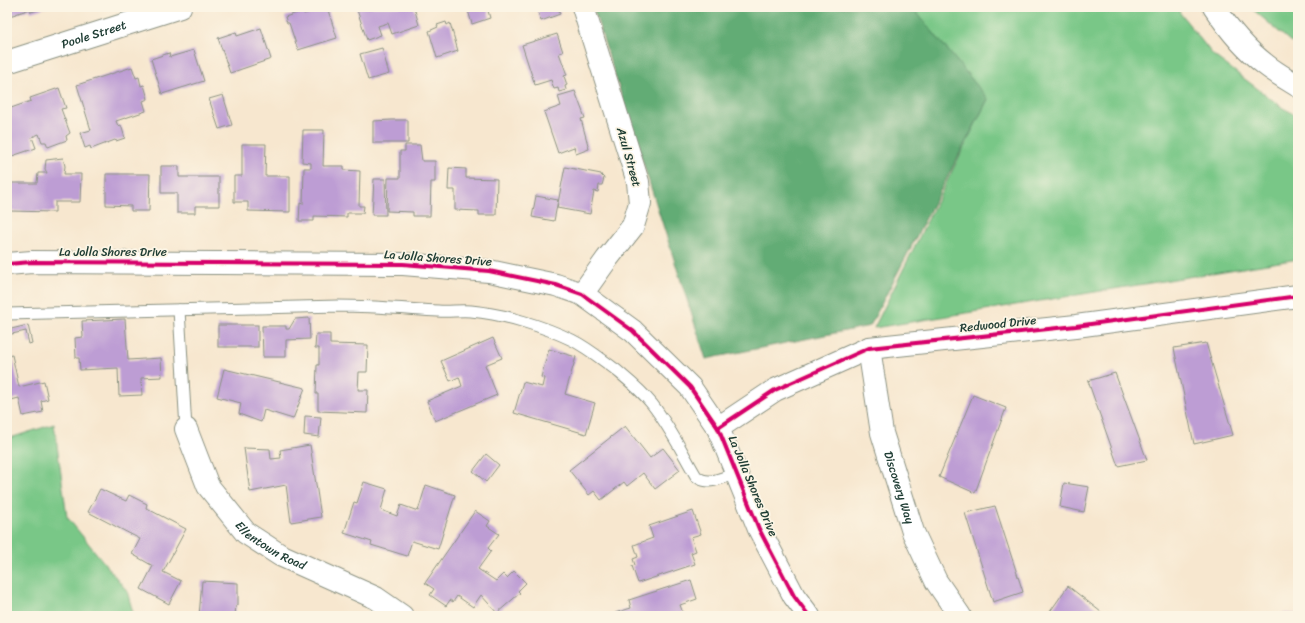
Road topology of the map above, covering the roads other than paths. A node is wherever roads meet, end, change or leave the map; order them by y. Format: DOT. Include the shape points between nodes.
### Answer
graph roads {
  1 [pos="180,7"];
  2 [pos="583,7"];
  3 [pos="1214,7"];
  4 [pos="7,62"];
  5 [pos="1298,86"];
  6 [pos="7,264"];
  7 [pos="582,294"];
  8 [pos="1298,296"];
  9 [pos="179,310"];
  10 [pos="7,314"];
  11 [pos="869,348"];
  12 [pos="718,428"];
  13 [pos="186,429"];
  14 [pos="736,473"];
  15 [pos="402,616"];
  16 [pos="809,616"];
  17 [pos="960,616"];
  1 -- 4 [label="street, Poole Street"];
  2 -- 7 [label="street, Azul Street" via="638,182 640,203 633,226"];
  3 -- 5 [label="street" via="1244,46 1266,65"];
  6 -- 7 [label="street, La Jolla Shores Drive" via="403,264 489,271 556,285"];
  7 -- 12 [label="street, La Jolla Shores Drive" via="632,331 690,387"];
  8 -- 11 [label="street, Redwood Drive" via="1076,326"];
  9 -- 10 [label="lane"];
  9 -- 13 [label="lane"];
  9 -- 14 [label="lane" via="361,306 440,312 470,311 515,320 574,341 636,385 670,429 701,481 710,482"];
  11 -- 12 [label="street, Redwood Drive" via="775,390"];
  11 -- 17 [label="street, Discovery Way" via="882,433 913,532 936,581"];
  12 -- 14 [label="street, La Jolla Shores Drive"];
  13 -- 15 [label="street, Ellentown Road" via="208,486 246,533 280,554 376,598"];
  14 -- 16 [label="street, La Jolla Shores Drive" via="759,528 794,596"];
}
